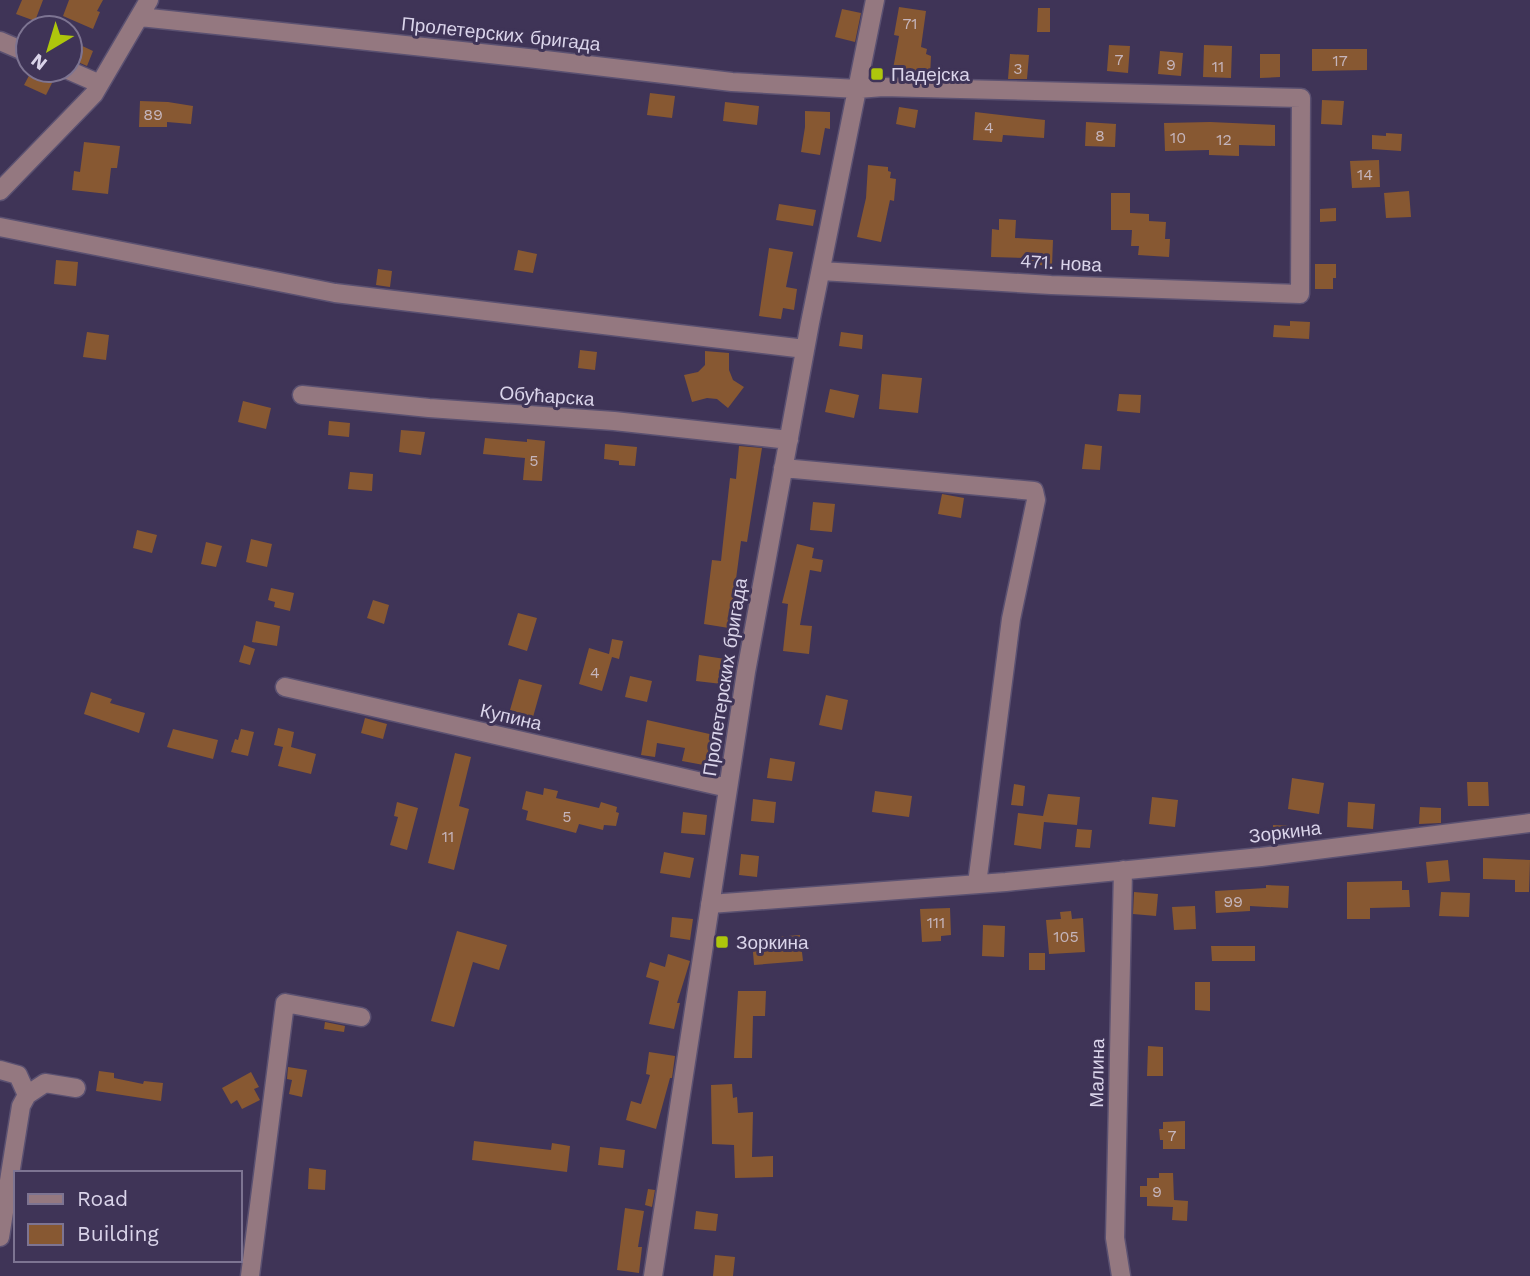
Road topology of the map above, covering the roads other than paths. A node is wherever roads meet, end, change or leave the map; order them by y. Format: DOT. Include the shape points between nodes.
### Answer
graph roads {
  1 [pos="149,0"];
  2 [pos="875,0"];
  3 [pos="140,17"];
  4 [pos="84,77"];
  5 [pos="100,84"];
  6 [pos="858,89"];
  7 [pos="0,191"];
  8 [pos="0,227"];
  9 [pos="821,271"];
  10 [pos="805,349"];
  11 [pos="302,395"];
  12 [pos="789,440"];
  13 [pos="783,468"];
  14 [pos="285,687"];
  15 [pos="728,788"];
  16 [pos="1530,823"];
  17 [pos="1123,870"];
  18 [pos="977,884"];
  19 [pos="710,904"];
  20 [pos="361,1017"];
  21 [pos="0,1070"];
  22 [pos="76,1088"];
  23 [pos="27,1096"];
  24 [pos="0,1237"];
  25 [pos="250,1276"];
  26 [pos="653,1276"];
  27 [pos="1121,1276"];
  1 -- 3 [label="street"];
  2 -- 6 [label="street, Пролетерских бригада"];
  3 -- 5 [label="street"];
  3 -- 6 [label="street, Пролетерских бригада" via="732,82"];
  4 -- 5 [label="street"];
  5 -- 7 [label="street"];
  6 -- 9 [label="street, Пролетерских бригада"];
  6 -- 9 [label="street, 471. нова" via="1301,98 1300,294"];
  8 -- 10 [label="street" via="335,293"];
  9 -- 10 [label="street, Пролетерских бригада"];
  10 -- 12 [label="street, Пролетерских бригада"];
  11 -- 12 [label="street, Обућарска"];
  12 -- 13 [label="street, Пролетерских бригада"];
  13 -- 15 [label="street, Пролетерских бригада"];
  13 -- 18 [label="street" via="1034,492 1011,619"];
  14 -- 15 [label="street, Купина"];
  15 -- 19 [label="street, Пролетерских бригада"];
  16 -- 17 [label="street, Зоркина"];
  17 -- 18 [label="street, Зоркина"];
  17 -- 27 [label="street, Малина" via="1115,1238"];
  18 -- 19 [label="street, Зоркина"];
  19 -- 26 [label="street, Пролетерских бригада"];
  20 -- 25 [label="street" via="285,1003"];
  21 -- 23 [label="street" via="18,1075"];
  22 -- 23 [label="street" via="45,1083"];
  23 -- 24 [label="street" via="15,1136"];
}
